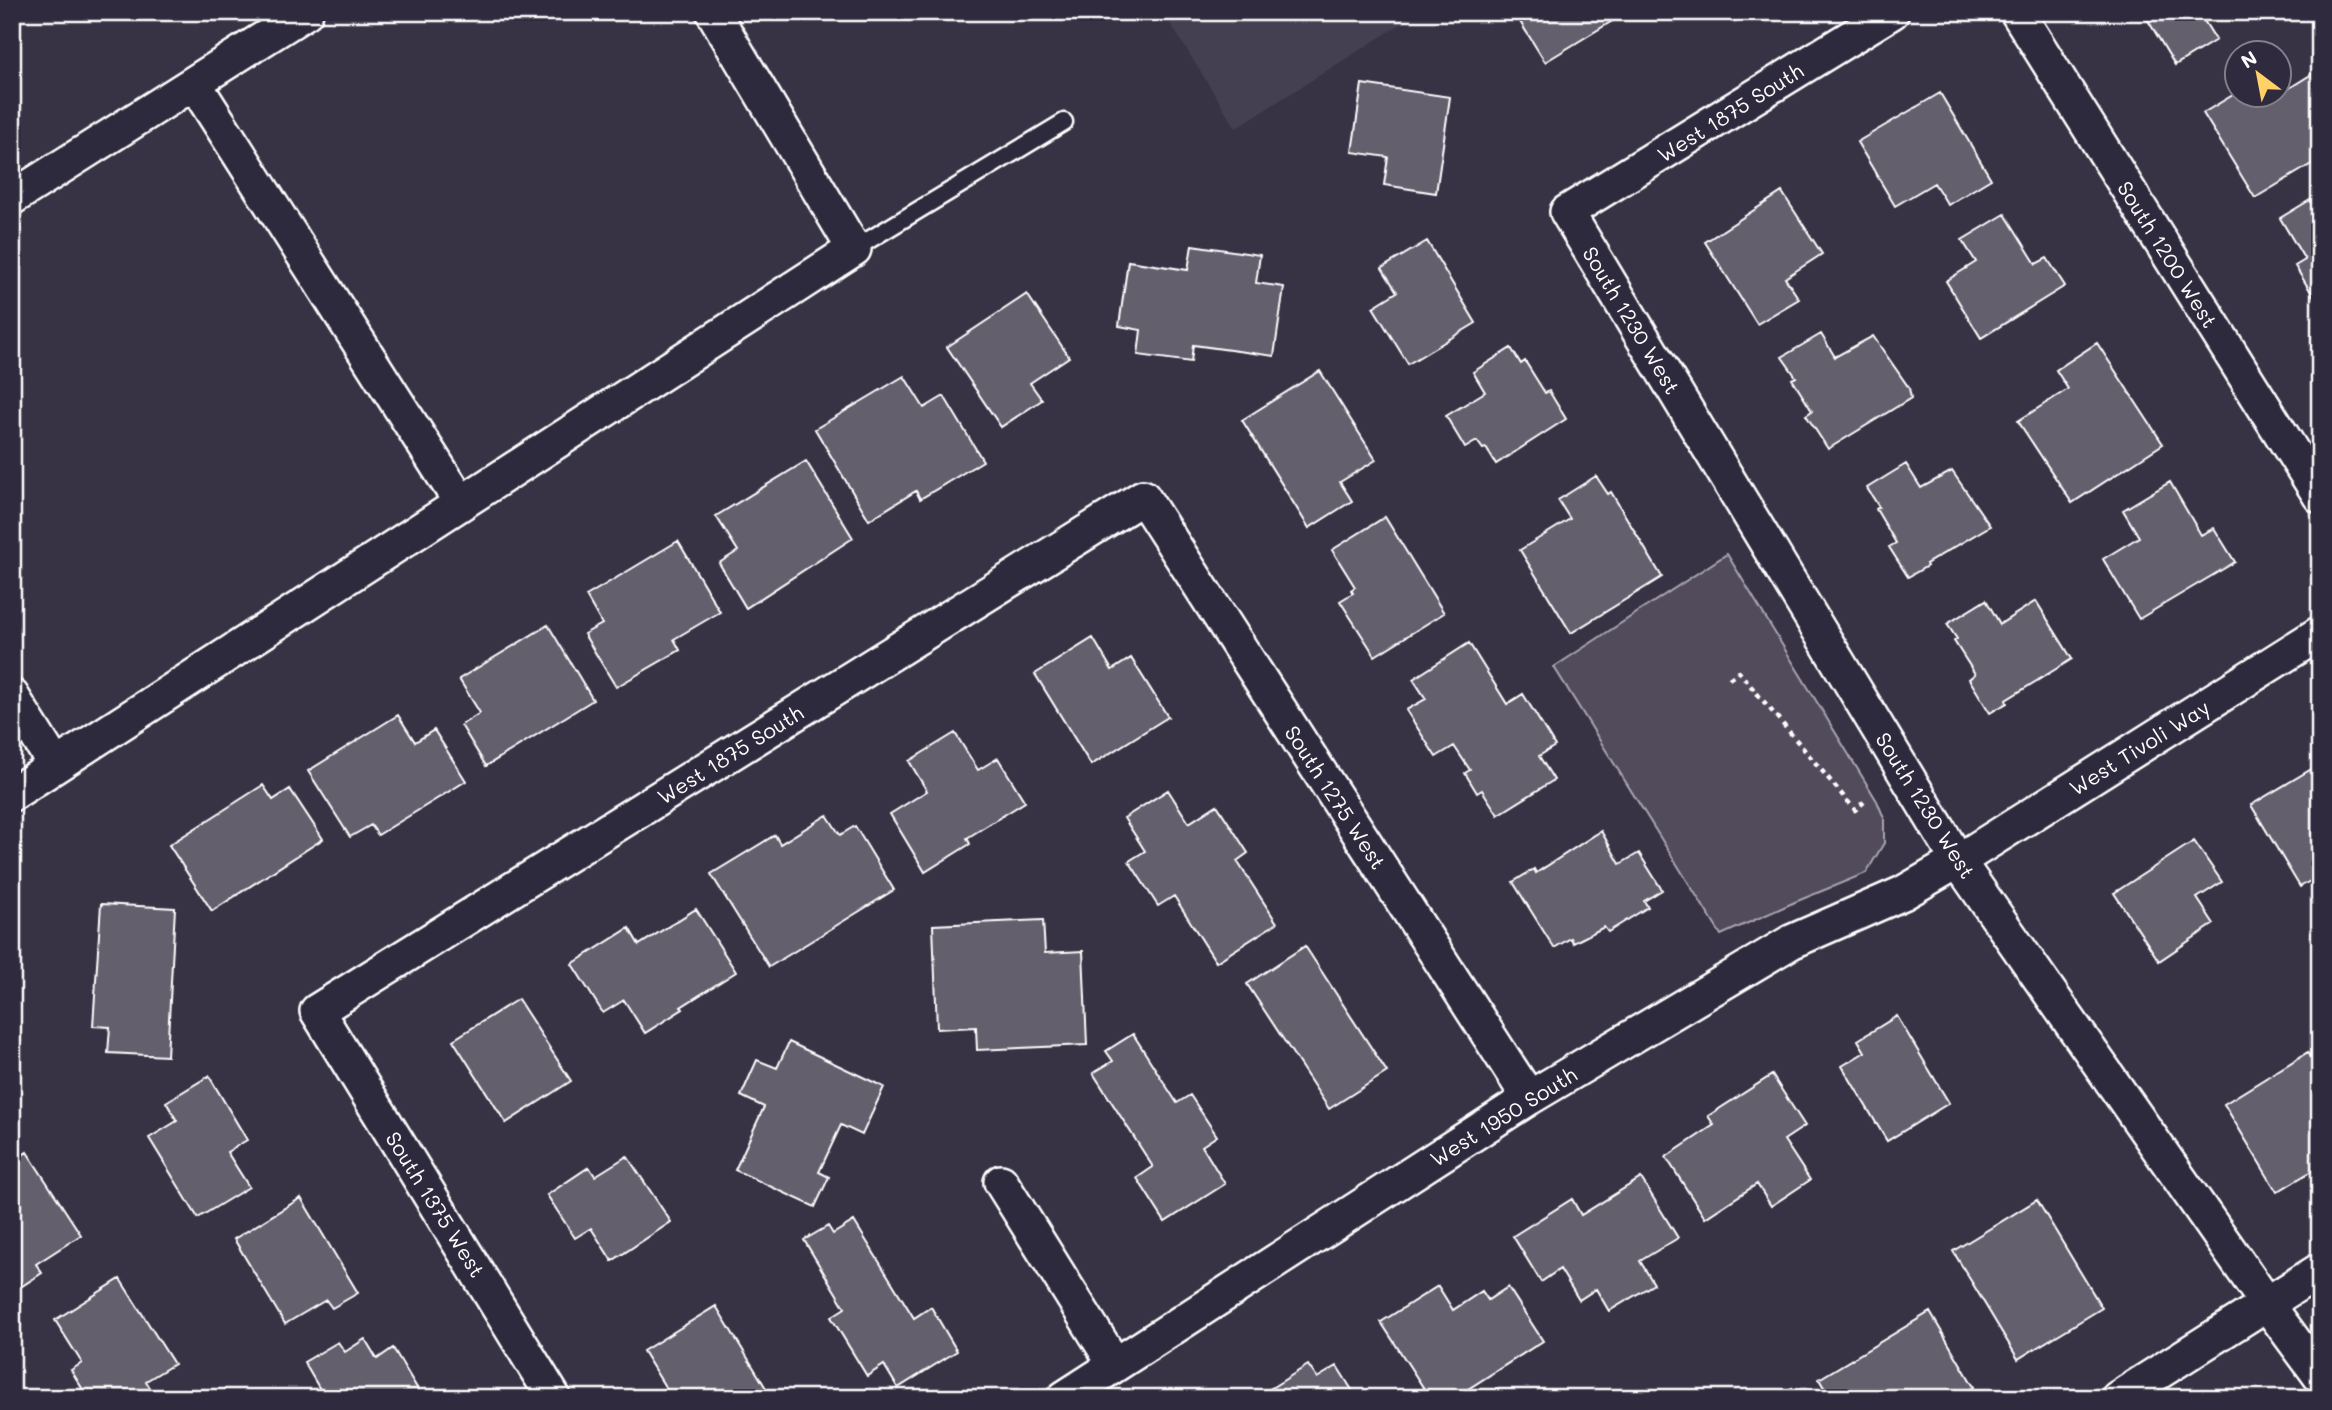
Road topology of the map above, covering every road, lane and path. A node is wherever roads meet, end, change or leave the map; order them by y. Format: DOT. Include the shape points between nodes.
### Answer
graph roads {
  1 [pos="306,12"];
  2 [pos="713,12"];
  3 [pos="1892,12"];
  4 [pos="2017,12"];
  5 [pos="194,83"];
  6 [pos="1064,122"];
  7 [pos="12,198"];
  8 [pos="1567,212"];
  9 [pos="854,249"];
  10 [pos="2320,496"];
  11 [pos="1143,497"];
  12 [pos="461,503"];
  13 [pos="2320,633"];
  14 [pos="1729,679"];
  15 [pos="12,696"];
  16 [pos="55,765"];
  17 [pos="12,794"];
  18 [pos="1864,802"];
  19 [pos="1958,861"];
  20 [pos="317,1011"];
  21 [pos="1529,1098"];
  22 [pos="1002,1182"];
  23 [pos="2320,1270"];
  24 [pos="2267,1304"];
  25 [pos="1115,1365"];
  26 [pos="2320,1376"];
  27 [pos="554,1398"];
  28 [pos="1063,1398"];
  29 [pos="2118,1398"];
  1 -- 5 [label="street"];
  2 -- 9 [label="street"];
  3 -- 8 [label="street, West 1875 South"];
  4 -- 10 [label="street, South 1200 West"];
  5 -- 7 [label="street"];
  5 -- 12 [label="street"];
  6 -- 9 [label="lane"];
  8 -- 19 [label="street, South 1230 West"];
  9 -- 12 [label="street"];
  11 -- 20 [label="street, West 1875 South"];
  11 -- 21 [label="street, South 1275 West"];
  12 -- 16 [label="street"];
  13 -- 19 [label="street, West Tivoli Way"];
  14 -- 18 [label="path" via="1739,672 1855,810"];
  15 -- 16 [label="street"];
  16 -- 17 [label="street"];
  19 -- 21 [label="street, West 1950 South" via="1903,893 1791,942"];
  19 -- 24 [label="street, South 1230 West"];
  20 -- 27 [label="street, South 1375 West"];
  21 -- 25 [label="street, West 1950 South"];
  22 -- 25 [label="street"];
  23 -- 24 [label="street"];
  24 -- 26 [label="street, South 1230 West"];
  24 -- 29 [label="street"];
  25 -- 28 [label="street, West 1950 South"];
}
